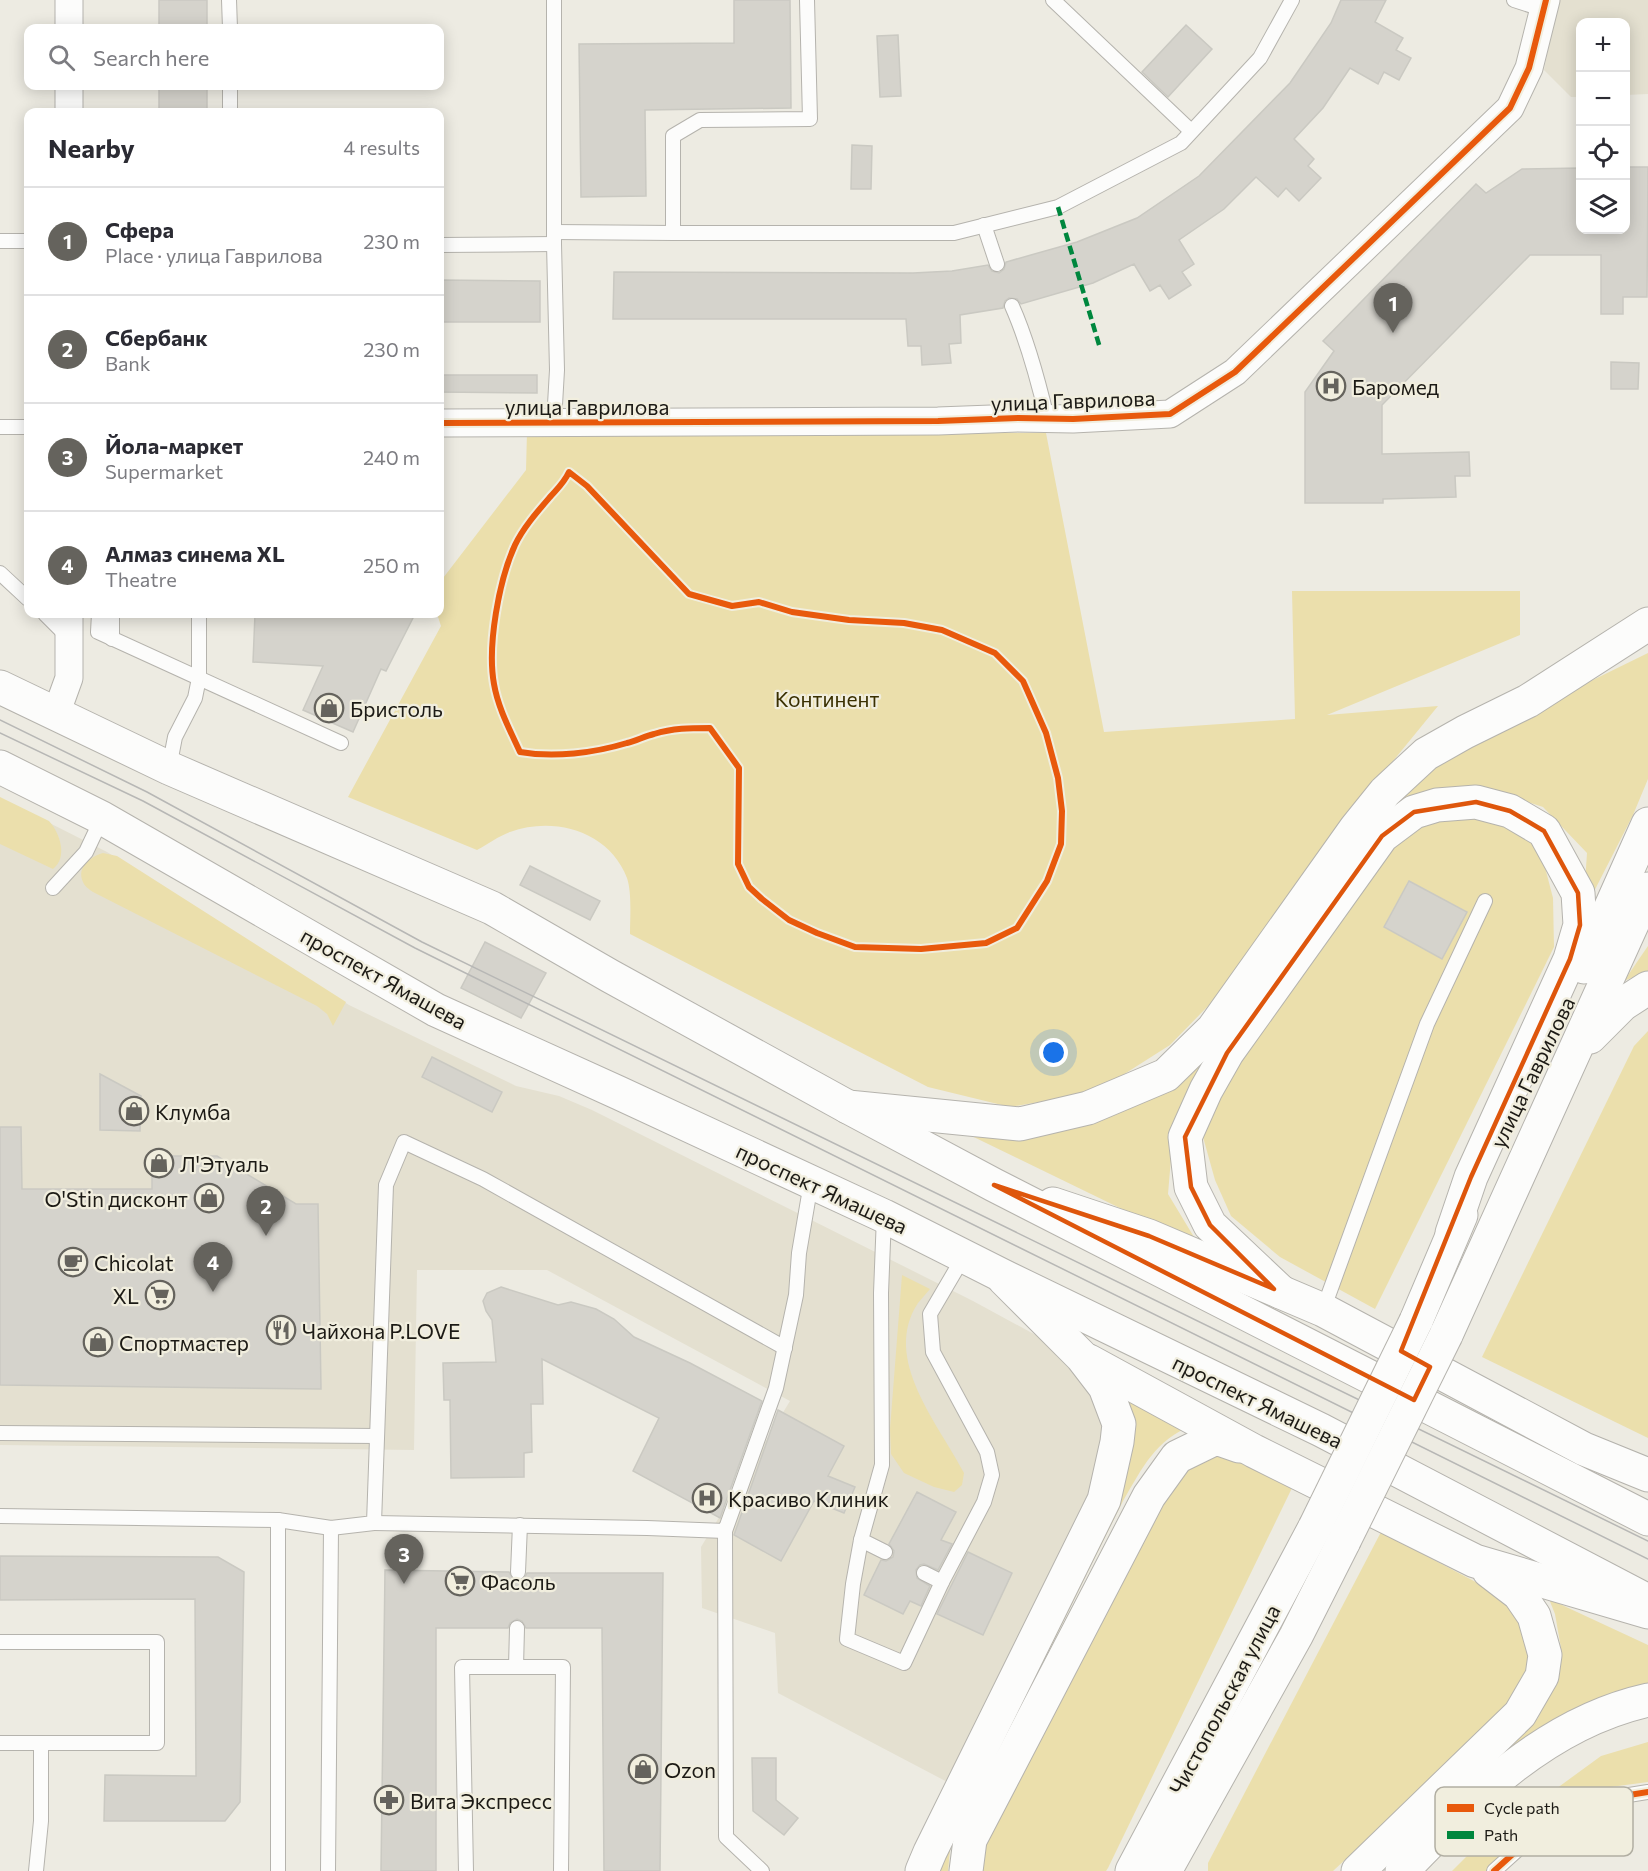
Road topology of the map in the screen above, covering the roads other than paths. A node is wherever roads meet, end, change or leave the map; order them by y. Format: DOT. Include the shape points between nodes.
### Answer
graph roads {
  1 [pos="69,0"];
  2 [pos="230,0"];
  3 [pos="554,0"];
  4 [pos="807,0"];
  5 [pos="1053,0"];
  6 [pos="1292,0"];
  7 [pos="1514,0"];
  8 [pos="1545,5"];
  9 [pos="69,24"];
  10 [pos="230,24"];
  11 [pos="69,90"];
  12 [pos="230,90"];
  13 [pos="69,108"];
  14 [pos="230,108"];
  15 [pos="1191,131"];
  16 [pos="984,225"];
  17 [pos="673,234"];
  18 [pos="554,238"];
  19 [pos="0,241"];
  20 [pos="24,241"];
  21 [pos="444,244"];
  22 [pos="997,264"];
  23 [pos="1012,306"];
  24 [pos="1047,418"];
  25 [pos="554,422"];
  26 [pos="444,423"];
  27 [pos="0,427"];
  28 [pos="24,427"];
  29 [pos="0,573"];
  30 [pos="24,595"];
  31 [pos="53,618"];
  32 [pos="99,618"];
  33 [pos="112,618"];
  34 [pos="199,618"];
  35 [pos="1648,624"];
  36 [pos="69,626"];
  37 [pos="112,639"];
  38 [pos="199,678"];
  39 [pos="0,687"];
  40 [pos="56,714"];
  41 [pos="341,742"];
  42 [pos="0,767"];
  43 [pos="169,768"];
  44 [pos="102,818"];
  45 [pos="1648,824"];
  46 [pos="53,888"];
  47 [pos="1648,889"];
  48 [pos="1485,901"];
  49 [pos="1648,988"];
  50 [pos="1574,1053"];
  51 [pos="848,1107"];
  52 [pos="811,1181"];
  53 [pos="994,1185"];
  54 [pos="884,1216"];
  55 [pos="1452,1233"];
  56 [pos="964,1256"];
  57 [pos="1001,1275"];
  58 [pos="1281,1292"];
  59 [pos="1323,1310"];
  60 [pos="785,1348"];
  61 [pos="1082,1357"];
  62 [pos="0,1433"];
  63 [pos="377,1436"];
  64 [pos="1584,1449"];
  65 [pos="1254,1451"];
  66 [pos="1648,1474"];
  67 [pos="1648,1493"];
  68 [pos="0,1516"];
  69 [pos="1648,1519"];
  70 [pos="278,1520"];
  71 [pos="374,1523"];
  72 [pos="520,1525"];
  73 [pos="331,1528"];
  74 [pos="725,1531"];
  75 [pos="1329,1534"];
  76 [pos="861,1539"];
  77 [pos="885,1552"];
  78 [pos="1475,1561"];
  79 [pos="518,1572"];
  80 [pos="924,1573"];
  81 [pos="942,1582"];
  82 [pos="1648,1601"];
  83 [pos="1648,1612"];
  84 [pos="517,1628"];
  85 [pos="1296,1636"];
  86 [pos="0,1642"];
  87 [pos="516,1667"];
  88 [pos="1648,1700"];
  89 [pos="0,1743"];
  90 [pos="41,1743"];
  91 [pos="1445,1787"];
  92 [pos="1489,1787"];
  93 [pos="1648,1792"];
  94 [pos="1633,1795"];
  95 [pos="1435,1796"];
  96 [pos="1435,1837"];
  97 [pos="1511,1856"];
  98 [pos="36,1871"];
  99 [pos="278,1871"];
  100 [pos="328,1871"];
  101 [pos="466,1871"];
  102 [pos="561,1871"];
  103 [pos="762,1871"];
  104 [pos="922,1871"];
  105 [pos="966,1871"];
  106 [pos="1132,1871"];
  107 [pos="1165,1871"];
  108 [pos="1192,1871"];
  109 [pos="1358,1871"];
  110 [pos="1402,1871"];
  111 [pos="1494,1871"];
  1 -- 9 [label="street"];
  2 -- 10 [label="lane"];
  3 -- 18 [label="lane"];
  4 -- 17 [label="lane" via="810,119 700,120 673,136"];
  5 -- 15 [label="lane"];
  6 -- 15 [label="lane" via="1260,58"];
  7 -- 8 [label="lane"];
  8 -- 24 [label="street, улица Гаврилова" via="1529,68 1510,108 1235,372 1170,414"];
  11 -- 13 [label="street"];
  12 -- 14 [label="lane"];
  15 -- 16 [label="lane" via="1181,142 1058,207"];
  16 -- 17 [label="lane" via="954,233"];
  16 -- 22 [label="lane"];
  17 -- 18 [label="lane"];
  18 -- 21 [label="lane"];
  18 -- 25 [label="lane"];
  19 -- 20 [label="lane"];
  23 -- 24 [label="lane"];
  24 -- 25 [label="street, улица Гаврилова"];
  25 -- 26 [label="street, улица Гаврилова"];
  27 -- 28 [label="lane"];
  29 -- 30 [label="lane"];
  31 -- 36 [label="lane"];
  32 -- 37 [label="lane" via="98,632"];
  33 -- 37 [label="lane"];
  34 -- 38 [label="lane"];
  35 -- 51 [label="main road" via="1528,701 1426,754 1401,777 1356,828 1213,1029 1166,1075 1088,1108 1020,1124"];
  36 -- 40 [label="street" via="69,678"];
  37 -- 38 [label="lane"];
  38 -- 41 [label="lane"];
  38 -- 43 [label="lane" via="195,698 176,737"];
  39 -- 40 [label="main road"];
  40 -- 43 [label="main road"];
  42 -- 44 [label="main road, проспект Ямашева"];
  43 -- 51 [label="main road" via="492,908"];
  44 -- 46 [label="lane" via="86,852"];
  44 -- 52 [label="main road, проспект Ямашева" via="436,1010"];
  45 -- 55 [label="main road, улица Гаврилова" via="1591,954"];
  47 -- 50 [label="main road, улица Гаврилова"];
  48 -- 59 [label="lane" via="1427,1024"];
  49 -- 50 [label="main road" via="1623,1004"];
  50 -- 75 [label="main road, улица Гаврилова, bridge" via="1446,1335"];
  51 -- 53 [label="main road"];
  52 -- 54 [label="main road, проспект Ямашева"];
  52 -- 60 [label="lane"];
  53 -- 58 [label="main road" via="1149,1236"];
  53 -- 69 [label="main road"];
  54 -- 56 [label="main road, проспект Ямашева"];
  54 -- 76 [label="lane" via="882,1465"];
  55 -- 58 [label="main road" via="1471,1177 1570,959 1580,925 1578,893 1544,831 1510,811 1476,802 1437,805 1414,812 1382,836 1227,1053 1185,1137 1191,1187 1210,1225"];
  55 -- 75 [label="main road, улица Гаврилова, bridge"];
  56 -- 57 [label="main road, проспект Ямашева"];
  56 -- 81 [label="lane" via="930,1314 933,1352 987,1452 992,1475 984,1502"];
  57 -- 61 [label="main road"];
  57 -- 82 [label="main road, проспект Ямашева" via="1321,1431"];
  58 -- 59 [label="main road"];
  59 -- 64 [label="main road"];
  60 -- 63 [label="lane" via="483,1179 404,1142 386,1185"];
  60 -- 74 [label="lane" via="776,1388"];
  61 -- 65 [label="main road"];
  61 -- 104 [label="main road" via="1105,1387 1119,1424 1104,1500"];
  62 -- 63 [label="lane"];
  63 -- 71 [label="lane"];
  64 -- 66 [label="main road"];
  64 -- 67 [label="main road"];
  65 -- 78 [label="main road"];
  65 -- 105 [label="main road" via="1216,1438 1177,1457 1149,1496 970,1840"];
  68 -- 70 [label="lane"];
  70 -- 73 [label="lane"];
  70 -- 99 [label="lane"];
  71 -- 72 [label="lane"];
  71 -- 73 [label="lane"];
  72 -- 74 [label="lane"];
  72 -- 79 [label="lane"];
  73 -- 100 [label="lane"];
  74 -- 103 [label="lane" via="726,1837"];
  75 -- 85 [label="main road, Чистопольская улица"];
  75 -- 106 [label="main road, Чистопольская улица"];
  76 -- 77 [label="lane"];
  76 -- 81 [label="lane" via="847,1639 904,1664"];
  78 -- 83 [label="main road"];
  78 -- 91 [label="main road" via="1519,1594 1534,1616 1545,1655 1542,1676 1520,1714"];
  80 -- 81 [label="lane"];
  84 -- 87 [label="lane"];
  85 -- 107 [label="main road, Чистопольская улица"];
  85 -- 108 [label="main road" via="1192,1863"];
  86 -- 90 [label="lane" via="157,1642 157,1743"];
  87 -- 101 [label="lane" via="462,1667"];
  87 -- 102 [label="lane" via="563,1667"];
  88 -- 92 [label="main road" via="1576,1725 1526,1756"];
  89 -- 90 [label="lane"];
  90 -- 98 [label="lane" via="41,1821"];
  93 -- 94 [label="lane"];
  95 -- 109 [label="main road"];
  96 -- 110 [label="main road"];
  97 -- 111 [label="lane"];
}
